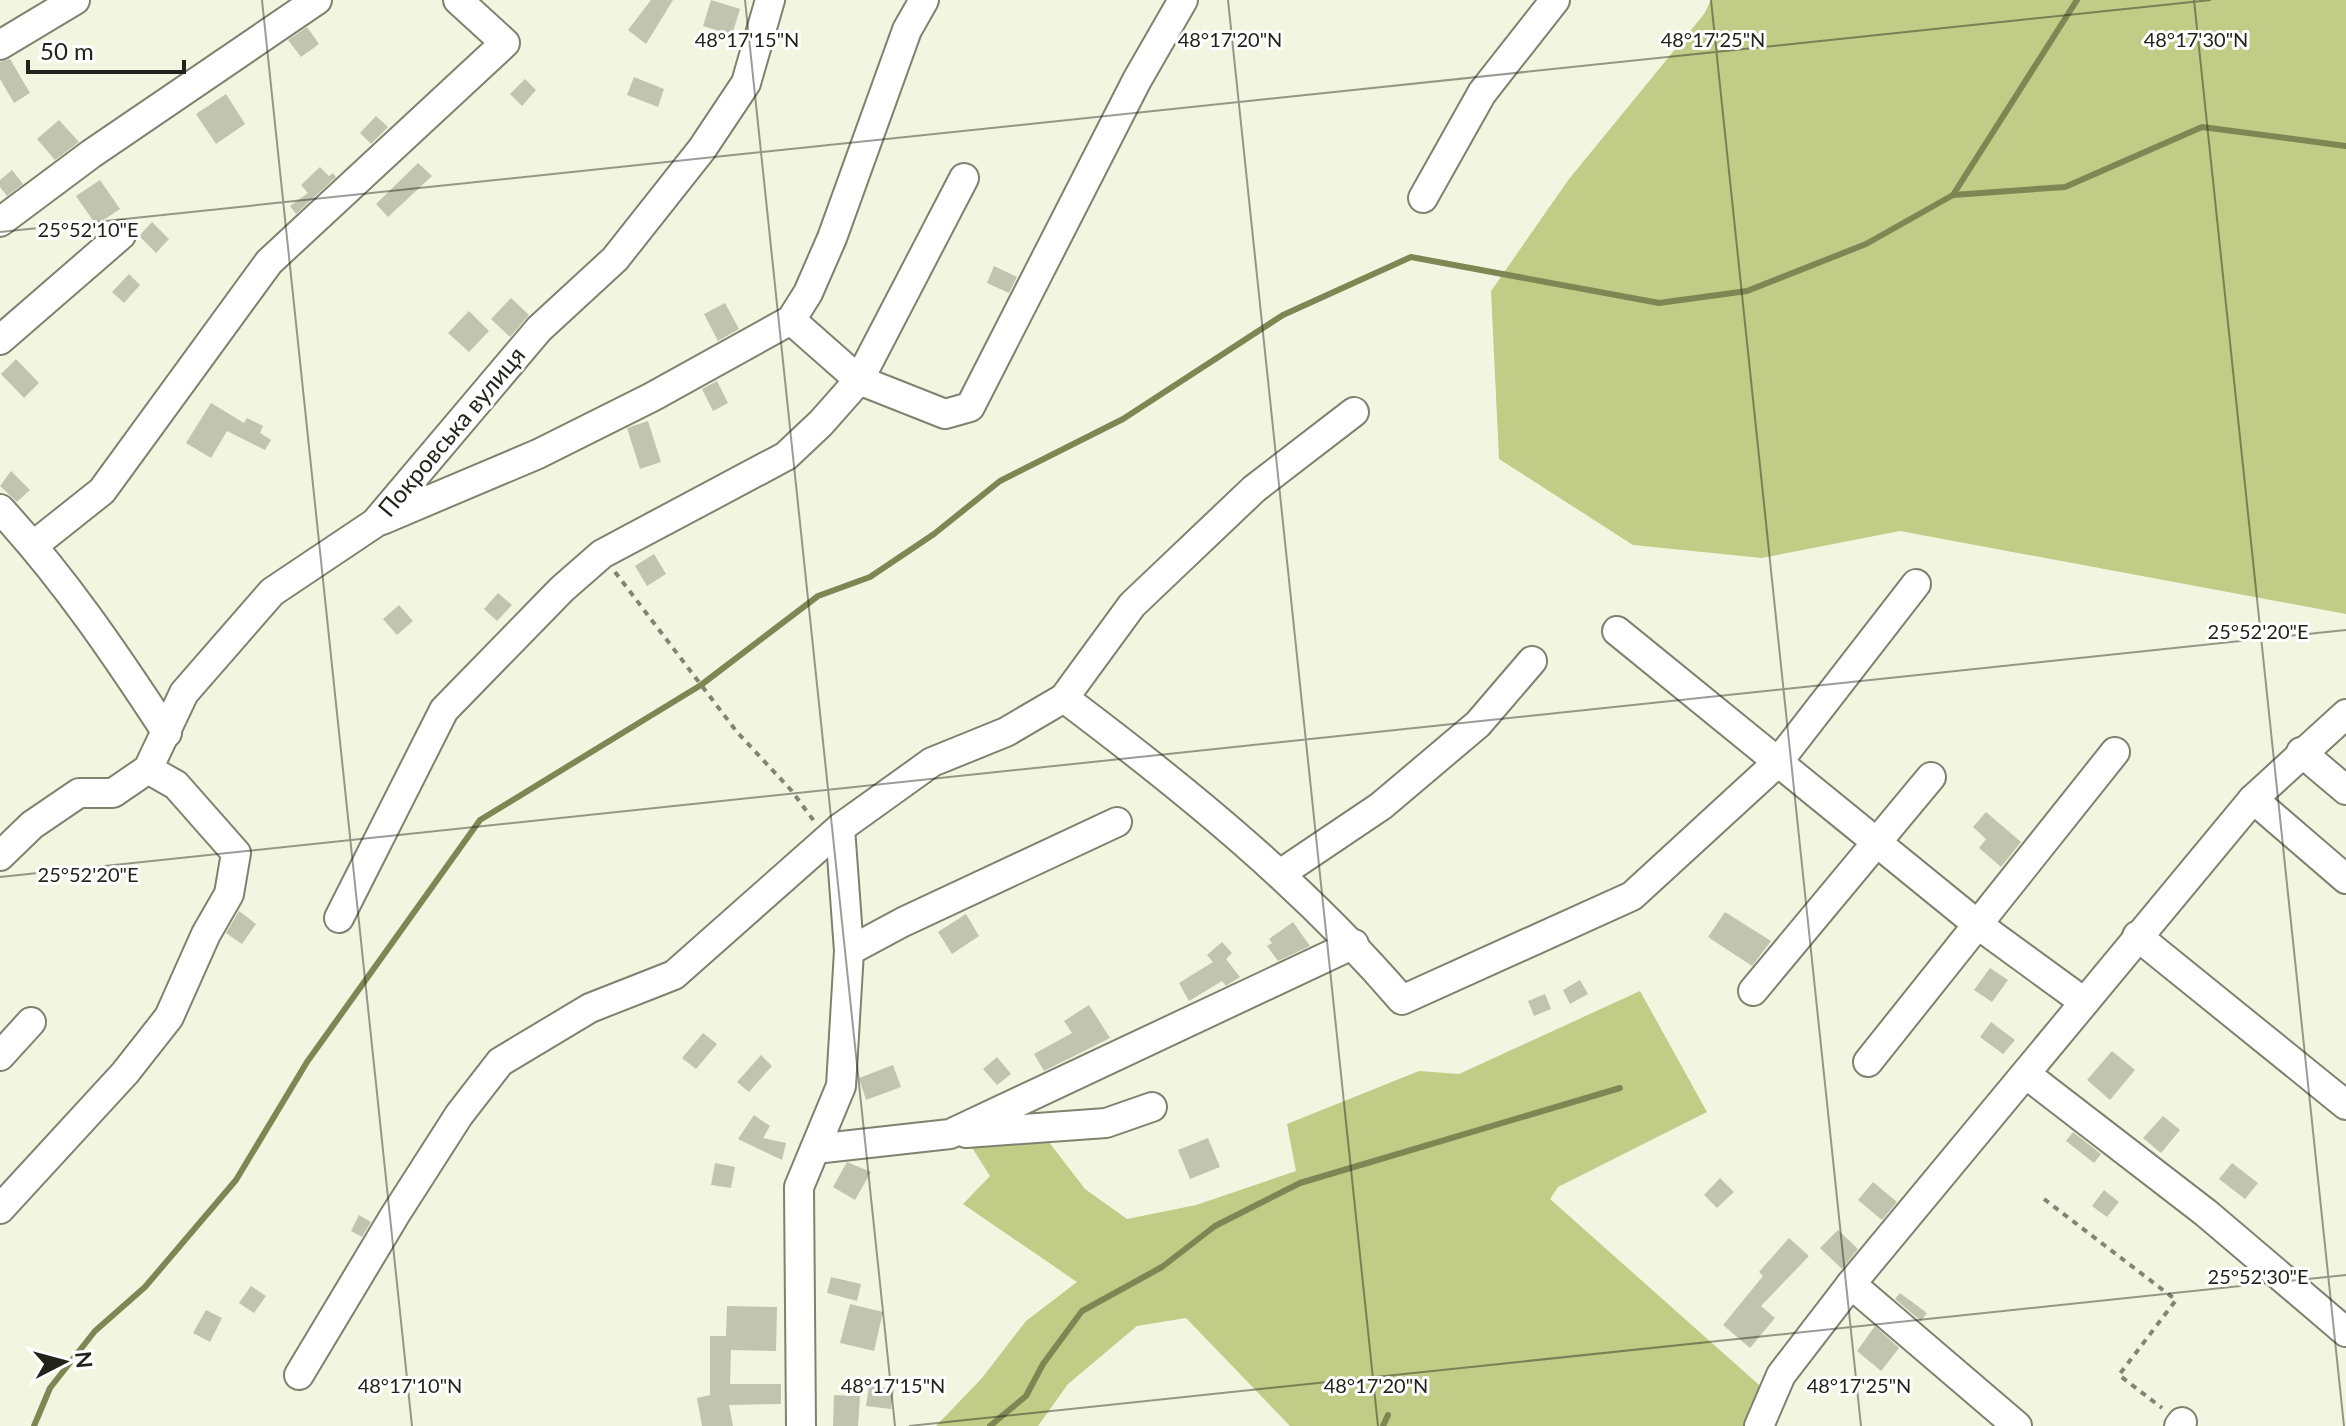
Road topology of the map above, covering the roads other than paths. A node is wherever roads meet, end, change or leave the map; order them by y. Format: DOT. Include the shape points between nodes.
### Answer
graph roads {
  1 [pos="75,0"];
  2 [pos="317,0"];
  3 [pos="458,0"];
  4 [pos="770,0"];
  5 [pos="924,0"];
  6 [pos="1183,0"];
  7 [pos="1555,0"];
  8 [pos="0,45"];
  9 [pos="964,178"];
  10 [pos="1423,198"];
  11 [pos="0,222"];
  12 [pos="121,235"];
  13 [pos="791,320"];
  14 [pos="0,340"];
  15 [pos="859,380"];
  16 [pos="1354,412"];
  17 [pos="0,509"];
  18 [pos="375,523"];
  19 [pos="34,545"];
  20 [pos="1916,584"];
  21 [pos="1617,631"];
  22 [pos="1532,661"];
  23 [pos="1064,698"];
  24 [pos="2346,714"];
  25 [pos="167,733"];
  26 [pos="2115,752"];
  27 [pos="2301,752"];
  28 [pos="1778,762"];
  29 [pos="148,769"];
  30 [pos="1931,777"];
  31 [pos="2346,790"];
  32 [pos="2253,799"];
  33 [pos="1117,822"];
  34 [pos="834,834"];
  35 [pos="1876,842"];
  36 [pos="0,856"];
  37 [pos="1280,874"];
  38 [pos="2346,879"];
  39 [pos="339,918"];
  40 [pos="1977,924"];
  41 [pos="2137,936"];
  42 [pos="1354,944"];
  43 [pos="849,951"];
  44 [pos="1753,991"];
  45 [pos="2084,1002"];
  46 [pos="31,1022"];
  47 [pos="0,1056"];
  48 [pos="1868,1062"];
  49 [pos="2027,1075"];
  50 [pos="2346,1105"];
  51 [pos="1152,1107"];
  52 [pos="950,1134"];
  53 [pos="815,1149"];
  54 [pos="0,1209"];
  55 [pos="1851,1284"];
  56 [pos="2346,1332"];
  57 [pos="299,1375"];
  58 [pos="801,1426"];
  59 [pos="1759,1426"];
  60 [pos="2017,1426"];
  1 -- 8 [label="street"];
  2 -- 11 [label="street"];
  3 -- 19 [label="street" via="505,43 269,262 102,491"];
  4 -- 18 [label="street, Покровська вулиця" via="746,83 702,149 615,259 539,329"];
  5 -- 13 [label="street" via="907,30 832,238"];
  6 -- 15 [label="street" via="970,407 945,414"];
  7 -- 10 [label="street" via="1482,93"];
  9 -- 15 [label="street"];
  12 -- 14 [label="street"];
  13 -- 15 [label="street"];
  13 -- 18 [label="street" via="538,454"];
  15 -- 39 [label="street" via="786,456 602,554 444,710"];
  16 -- 23 [label="street" via="1254,489 1132,605"];
  17 -- 19 [label="street"];
  18 -- 25 [label="street, Покровська вулиця" via="272,592 184,693"];
  19 -- 25 [label="street" via="101,632"];
  20 -- 28 [label="street"];
  21 -- 28 [label="street"];
  22 -- 37 [label="street" via="1478,724 1381,806"];
  23 -- 34 [label="street" via="1006,732 932,762"];
  23 -- 37 [label="street" via="1160,770"];
  24 -- 27 [label="street"];
  25 -- 29 [label="street, Покровська вулиця"];
  26 -- 40 [label="street"];
  27 -- 31 [label="street"];
  27 -- 32 [label="street"];
  28 -- 35 [label="street"];
  28 -- 42 [label="street" via="1632,896 1402,1000"];
  29 -- 36 [label="street, Покровська вулиця" via="113,793 79,793 32,825"];
  29 -- 54 [label="street" via="176,785 236,853 229,894 169,1017"];
  30 -- 35 [label="street"];
  32 -- 38 [label="street"];
  32 -- 41 [label="street"];
  33 -- 43 [label="street"];
  34 -- 43 [label="street"];
  34 -- 57 [label="street" via="674,975 590,1008 500,1062 459,1115"];
  35 -- 40 [label="street"];
  35 -- 44 [label="street"];
  37 -- 42 [label="street"];
  40 -- 45 [label="street"];
  40 -- 48 [label="street"];
  41 -- 45 [label="street"];
  41 -- 50 [label="street"];
  42 -- 52 [label="street"];
  43 -- 53 [label="street" via="841,1086"];
  45 -- 49 [label="street"];
  46 -- 47 [label="street"];
  49 -- 55 [label="street"];
  49 -- 56 [label="street" via="2206,1213"];
  51 -- 52 [label="street" via="1106,1123"];
  52 -- 53 [label="street"];
  53 -- 58 [label="street" via="799,1187"];
  55 -- 59 [label="street" via="1781,1375"];
  55 -- 60 [label="street"];
}
